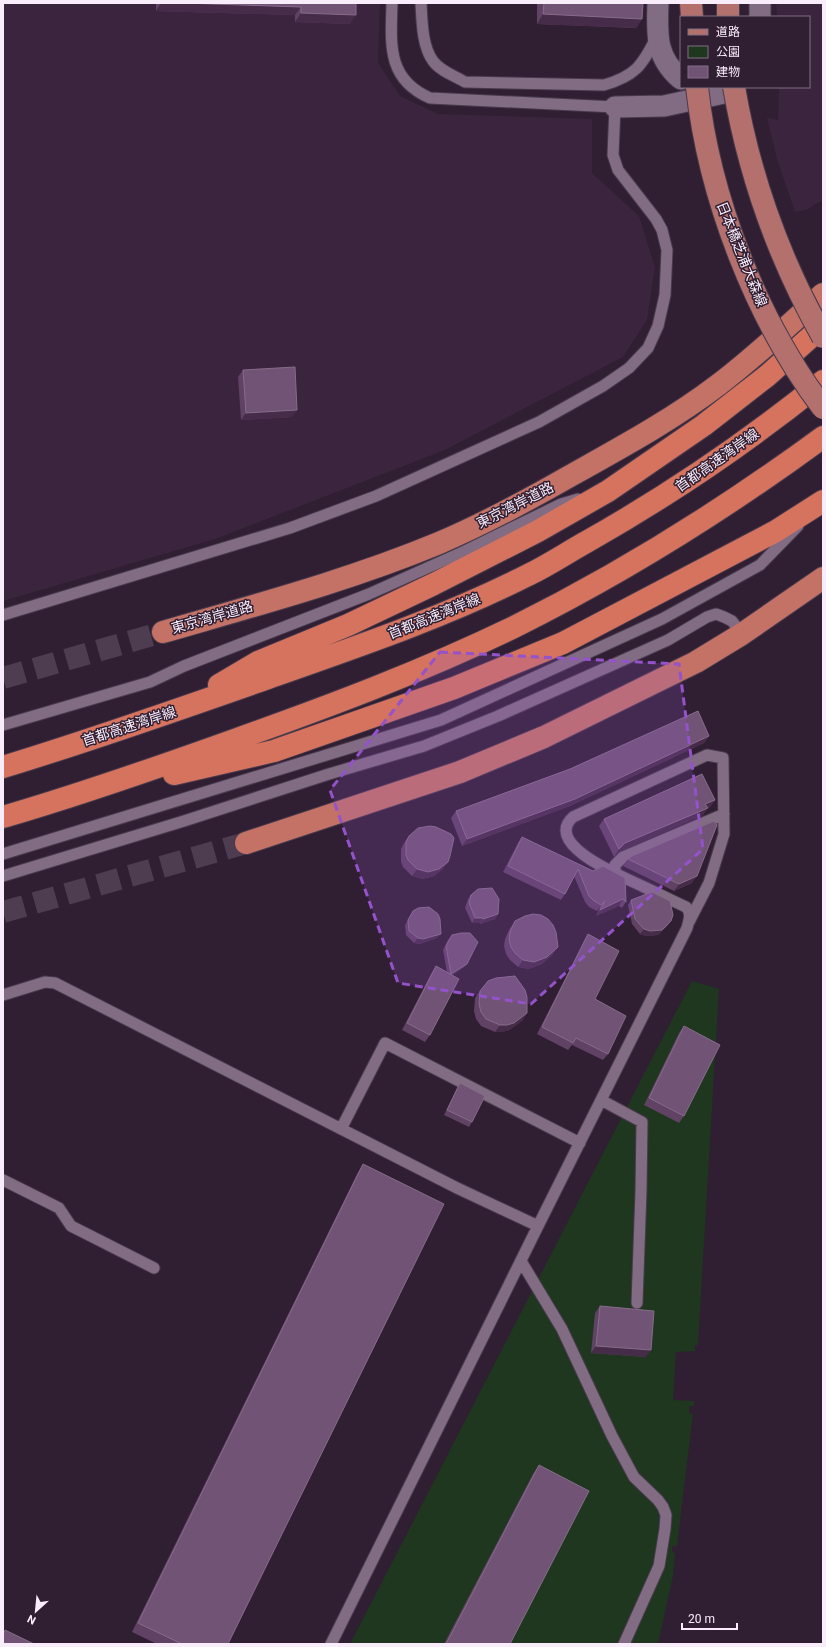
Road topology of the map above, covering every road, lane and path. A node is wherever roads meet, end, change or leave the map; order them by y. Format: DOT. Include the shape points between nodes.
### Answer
graph roads {
  1 [pos="392,3"];
  2 [pos="421,3"];
  3 [pos="658,3"];
  4 [pos="691,3"];
  5 [pos="728,3"];
  6 [pos="760,3"];
  7 [pos="692,16"];
  8 [pos="728,16"];
  9 [pos="760,16"];
  10 [pos="657,37"];
  11 [pos="680,78"];
  12 [pos="696,88"];
  13 [pos="697,88"];
  14 [pos="732,89"];
  15 [pos="616,107"];
  16 [pos="823,294"];
  17 [pos="823,326"];
  18 [pos="823,337"];
  19 [pos="823,381"];
  20 [pos="823,408"];
  21 [pos="823,438"];
  22 [pos="608,491"];
  23 [pos="822,502"];
  24 [pos="823,578"];
  25 [pos="3,615"];
  26 [pos="163,632"];
  27 [pos="742,634"];
  28 [pos="175,711"];
  29 [pos="3,725"];
  30 [pos="3,767"];
  31 [pos="56,802"];
  32 [pos="724,814"];
  33 [pos="3,817"];
  34 [pos="246,843"];
  35 [pos="3,854"];
  36 [pos="615,873"];
  37 [pos="3,876"];
  38 [pos="689,922"];
  39 [pos="3,995"];
  40 [pos="601,1100"];
  41 [pos="341,1129"];
  42 [pos="580,1143"];
  43 [pos="3,1180"];
  44 [pos="538,1226"];
  45 [pos="521,1261"];
  46 [pos="154,1268"];
  47 [pos="637,1303"];
  48 [pos="331,1644"];
  49 [pos="624,1644"];
  1 -- 15 [label="lane" via="392,55 399,72 418,93 430,98"];
  2 -- 10 [label="lane" via="425,43 433,62 465,82 604,85 621,80 632,73 643,62"];
  3 -- 10 [label="street"];
  4 -- 7 [label="main road"];
  5 -- 8 [label="main road"];
  6 -- 9 [label="street"];
  10 -- 11 [label="street" via="662,57"];
  12 -- 14 [label="street" via="706,92"];
  13 -- 20 [label="main road, 日本橋芝浦大森線, bridge" via="705,143 737,248 769,320 793,363"];
  14 -- 15 [label="street" via="664,106"];
  14 -- 18 [label="main road, bridge" via="760,196 790,273"];
  15 -- 25 [label="lane" via="613,155 618,170 656,219 667,250 665,295 658,326 648,348 629,368 603,386 539,422 376,496 290,528"];
  16 -- 26 [label="highway, 東京湾岸道路" via="718,385 626,444 541,492 440,542 384,564 305,591"];
  17 -- 22 [label="highway" via="767,376 704,425"];
  19 -- 28 [label="highway, 首都高速湾岸線" via="783,413 685,482 630,517 530,574 439,616"];
  21 -- 31 [label="highway" via="675,538 511,628 318,710"];
  22 -- 28 [label="highway" via="538,531 434,584 348,625 258,662"];
  22 -- 29 [label="lane" via="561,504 369,594 184,666 150,682"];
  23 -- 31 [label="highway" via="776,531 563,642 454,688 274,751"];
  23 -- 35 [label="lane" via="760,565 662,619 440,720"];
  24 -- 27 [label="highway"];
  27 -- 34 [label="highway" via="696,662 544,737 460,772"];
  27 -- 37 [label="lane" via="732,621 716,614 668,640 424,746"];
  28 -- 30 [label="highway, 首都高速湾岸線"];
  31 -- 33 [label="highway"];
  32 -- 36 [label="lane" via="623,857 615,865"];
  32 -- 36 [label="lane" via="723,758 707,756 573,817 566,828 574,847 594,863"];
  32 -- 38 [label="lane" via="724,834 709,883"];
  36 -- 38 [label="lane" via="686,907 689,910"];
  38 -- 40 [label="lane"];
  39 -- 41 [label="lane" via="45,982 55,983"];
  40 -- 42 [label="lane"];
  40 -- 47 [label="lane" via="642,1122"];
  41 -- 42 [label="lane" via="384,1043"];
  41 -- 44 [label="lane"];
  42 -- 44 [label="lane"];
  43 -- 46 [label="lane" via="59,1208 71,1226"];
  44 -- 45 [label="lane"];
  45 -- 48 [label="lane"];
  45 -- 49 [label="lane" via="562,1329 634,1477 658,1500 666,1515 659,1566"];
}
